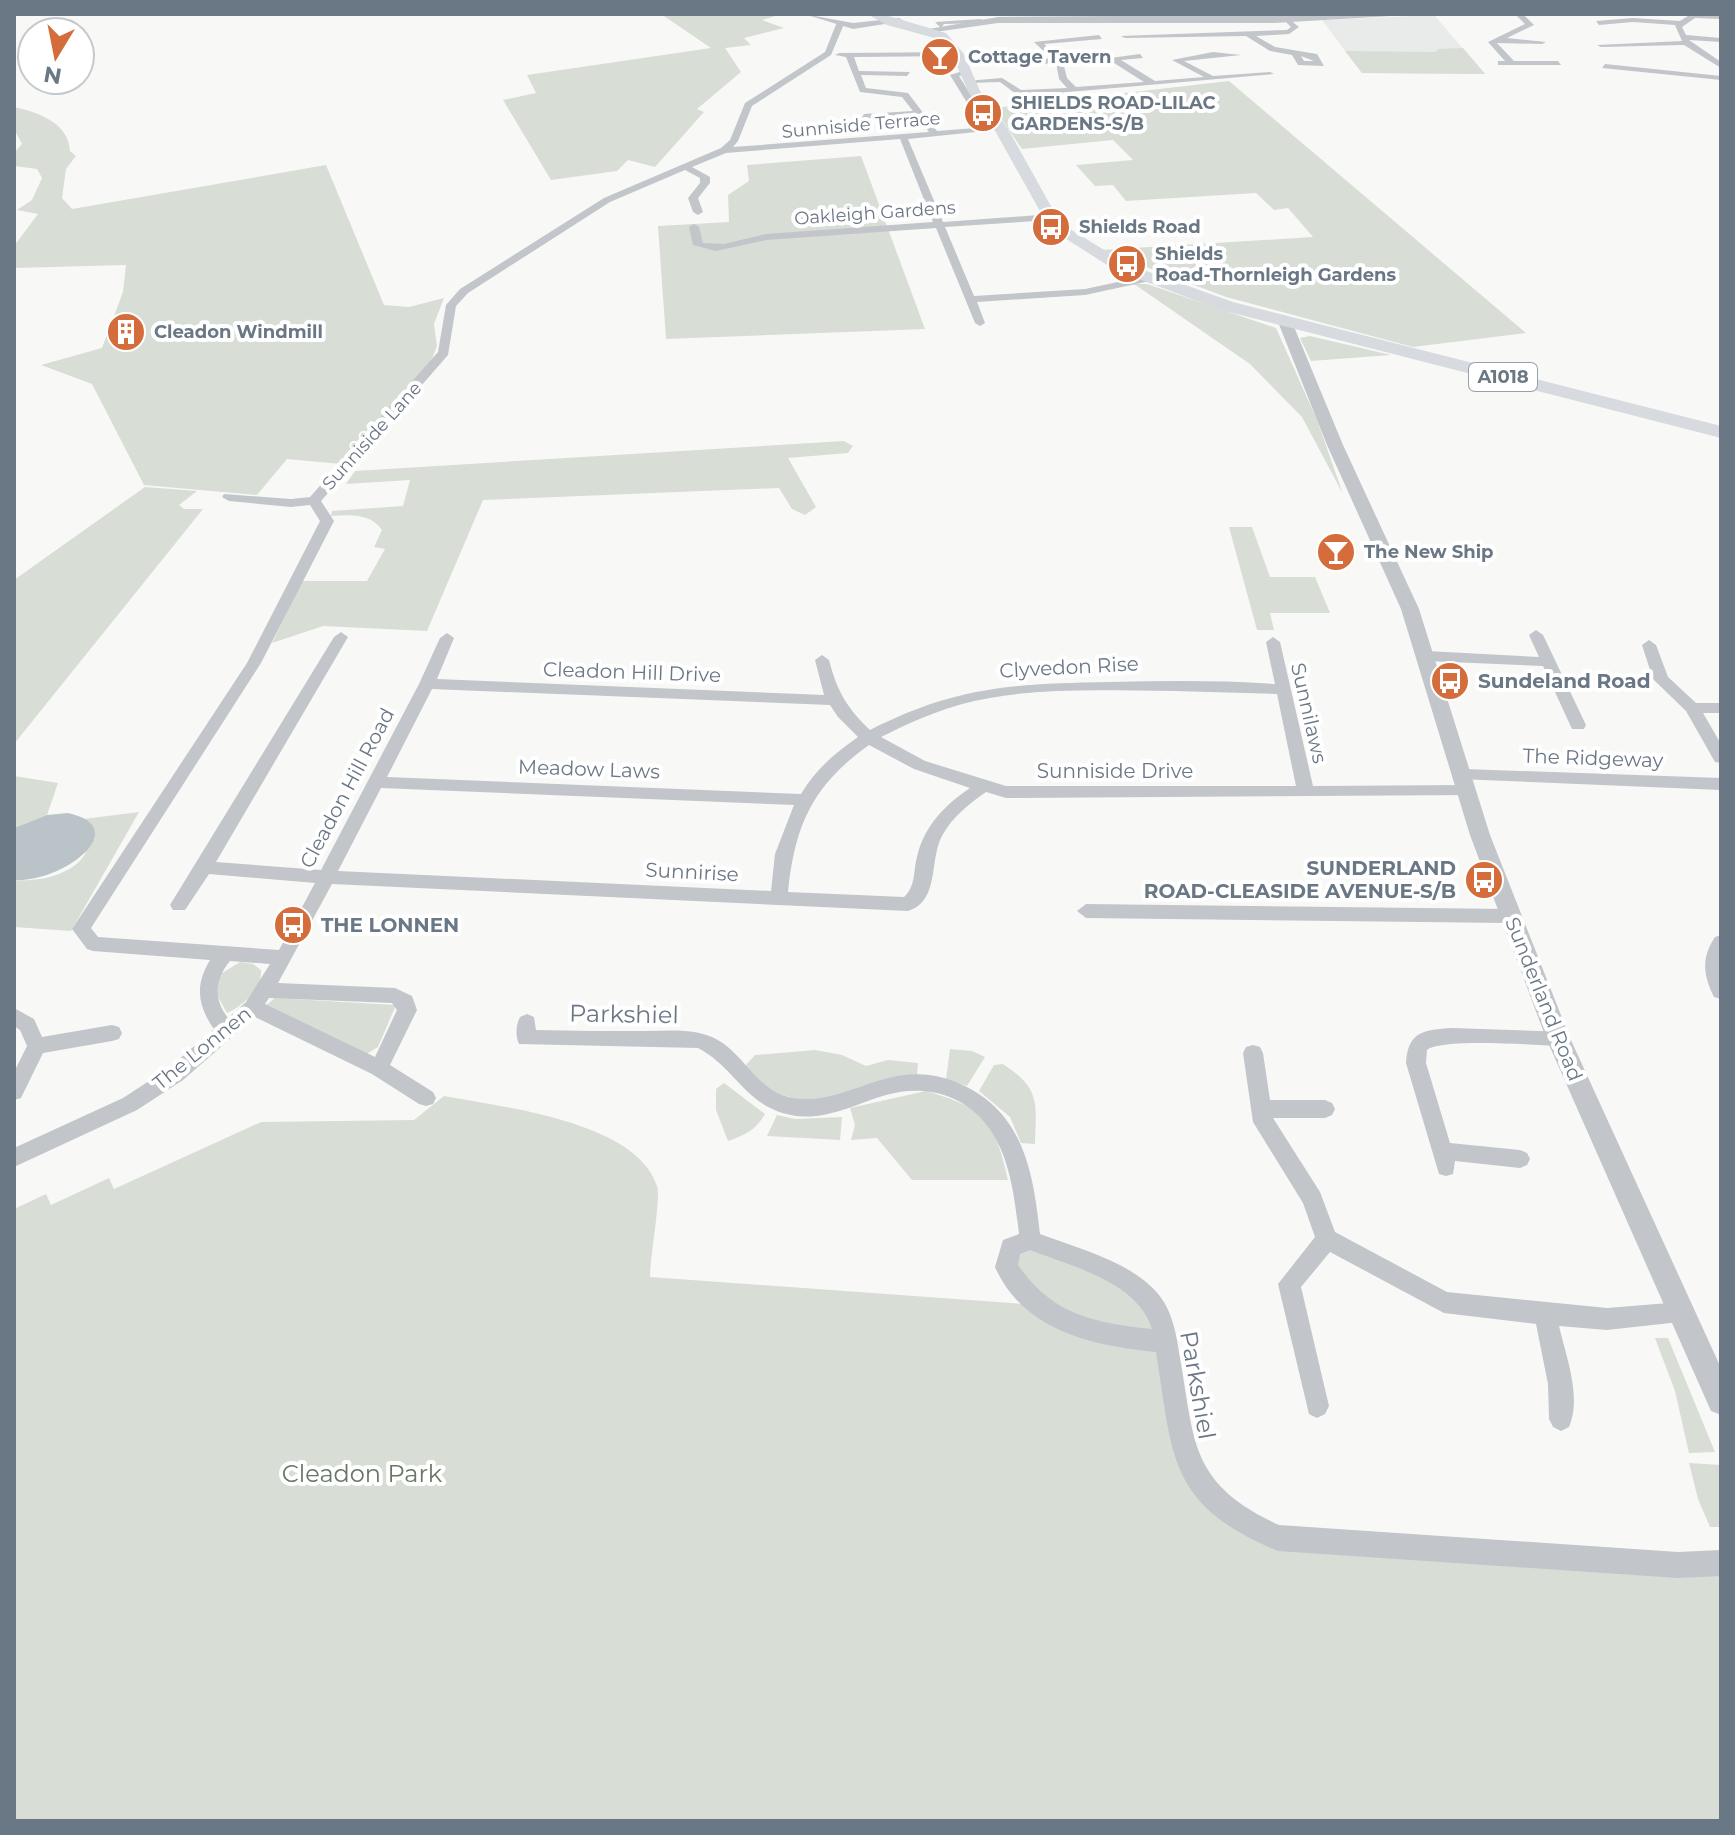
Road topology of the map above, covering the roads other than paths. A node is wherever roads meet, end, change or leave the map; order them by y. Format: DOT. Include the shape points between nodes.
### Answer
graph roads {
  1 [pos="808,14"];
  2 [pos="1389,14"];
  3 [pos="1421,14"];
  4 [pos="1519,14"];
  5 [pos="1696,15"];
  6 [pos="1022,17"];
  7 [pos="1165,17"];
  8 [pos="1271,17"];
  9 [pos="1721,17"];
  10 [pos="875,18"];
  11 [pos="1288,20"];
  12 [pos="1599,23"];
  13 [pos="1678,23"];
  14 [pos="900,24"];
  15 [pos="837,26"];
  16 [pos="935,28"];
  17 [pos="1247,34"];
  18 [pos="1125,36"];
  19 [pos="1099,37"];
  20 [pos="1498,40"];
  21 [pos="1685,40"];
  22 [pos="1721,40"];
  23 [pos="1542,42"];
  24 [pos="1601,45"];
  25 [pos="828,53"];
  26 [pos="1295,53"];
  27 [pos="958,54"];
  28 [pos="849,55"];
  29 [pos="1140,56"];
  30 [pos="1237,57"];
  31 [pos="1113,59"];
  32 [pos="1059,60"];
  33 [pos="1092,61"];
  34 [pos="1511,62"];
  35 [pos="1718,62"];
  36 [pos="1026,63"];
  37 [pos="1497,63"];
  38 [pos="1558,63"];
  39 [pos="1605,66"];
  40 [pos="857,73"];
  41 [pos="907,74"];
  42 [pos="1270,74"];
  43 [pos="968,77"];
  44 [pos="1210,77"];
  45 [pos="1721,78"];
  46 [pos="1154,84"];
  47 [pos="1074,90"];
  48 [pos="920,113"];
  49 [pos="864,117"];
  50 [pos="997,123"];
  51 [pos="935,134"];
  52 [pos="903,137"];
  53 [pos="724,150"];
  54 [pos="684,166"];
  55 [pos="698,212"];
  56 [pos="1052,217"];
  57 [pos="939,224"];
  58 [pos="694,227"];
  59 [pos="1146,279"];
  60 [pos="970,299"];
  61 [pos="1285,322"];
  62 [pos="980,323"];
  63 [pos="1721,432"];
  64 [pos="229,497"];
  65 [pos="314,501"];
  66 [pos="1536,635"];
  67 [pos="341,637"];
  68 [pos="447,638"];
  69 [pos="1273,642"];
  70 [pos="1649,645"];
  71 [pos="1426,656"];
  72 [pos="822,660"];
  73 [pos="1548,662"];
  74 [pos="427,684"];
  75 [pos="1283,689"];
  76 [pos="835,700"];
  77 [pos="1692,708"];
  78 [pos="1721,708"];
  79 [pos="1578,725"];
  80 [pos="871,738"];
  81 [pos="1721,758"];
  82 [pos="375,782"];
  83 [pos="1465,783"];
  84 [pos="1721,784"];
  85 [pos="984,786"];
  86 [pos="1306,792"];
  87 [pos="802,800"];
  88 [pos="204,867"];
  89 [pos="325,877"];
  90 [pos="779,898"];
  91 [pos="179,905"];
  92 [pos="1086,911"];
  93 [pos="1509,916"];
  94 [pos="1721,942"];
  95 [pos="226,953"];
  96 [pos="284,958"];
  97 [pos="266,990"];
  98 [pos="1721,992"];
  99 [pos="253,1007"];
  100 [pos="14,1016"];
  101 [pos="527,1022"];
  102 [pos="228,1031"];
  103 [pos="112,1033"];
  104 [pos="1558,1038"];
  105 [pos="37,1046"];
  106 [pos="1253,1053"];
  107 [pos="379,1068"];
  108 [pos="14,1092"];
  109 [pos="426,1098"];
  110 [pos="1261,1109"];
  111 [pos="1325,1109"];
  112 [pos="14,1158"];
  113 [pos="1520,1159"];
  114 [pos="1327,1239"];
  115 [pos="1030,1240"];
  116 [pos="1681,1313"];
  117 [pos="1545,1314"];
  118 [pos="1166,1342"];
  119 [pos="1721,1401"];
  120 [pos="1317,1406"];
  121 [pos="1561,1419"];
  122 [pos="1721,1563"];
  1 -- 15 [label="street"];
  2 -- 3 [label="street"];
  2 -- 11 [label="street"];
  4 -- 20 [label="street" via="1530,25"];
  5 -- 9 [label="street"];
  5 -- 13 [label="street"];
  6 -- 7 [label="street"];
  6 -- 16 [label="street"];
  7 -- 8 [label="street"];
  8 -- 11 [label="street"];
  10 -- 14 [label="highway"];
  10 -- 14 [label="street"];
  10 -- 15 [label="street"];
  11 -- 17 [label="street" via="1294,30"];
  12 -- 13 [label="street"];
  13 -- 21 [label="street"];
  14 -- 16 [label="highway"];
  15 -- 25 [label="street"];
  16 -- 27 [label="highway, A1018" via="951,37"];
  17 -- 18 [label="street"];
  17 -- 26 [label="street" via="1273,49"];
  19 -- 32 [label="street" via="1038,42"];
  20 -- 23 [label="street"];
  20 -- 34 [label="street" via="1492,44"];
  21 -- 22 [label="street"];
  21 -- 24 [label="street"];
  21 -- 35 [label="street"];
  25 -- 28 [label="street"];
  25 -- 53 [label="street" via="748,105 734,141"];
  27 -- 28 [label="street"];
  27 -- 43 [label="highway, A1018"];
  28 -- 40 [label="street"];
  29 -- 31 [label="street"];
  30 -- 44 [label="street" via="1213,54 1176,60"];
  31 -- 33 [label="street"];
  31 -- 46 [label="street"];
  32 -- 36 [label="street"];
  32 -- 47 [label="street" via="1063,79"];
  34 -- 37 [label="street"];
  34 -- 38 [label="street"];
  39 -- 45 [label="street"];
  40 -- 41 [label="street"];
  40 -- 48 [label="street" via="863,90 905,95"];
  42 -- 44 [label="street"];
  43 -- 47 [label="street" via="1002,80 1026,93"];
  43 -- 50 [label="highway, A1018"];
  44 -- 46 [label="street"];
  46 -- 47 [label="street"];
  48 -- 49 [label="street"];
  48 -- 51 [label="street"];
  50 -- 51 [label="street, Sunniside Terrace"];
  50 -- 56 [label="highway, A1018"];
  51 -- 52 [label="street, Sunniside Terrace"];
  52 -- 53 [label="street, Sunniside Terrace"];
  52 -- 57 [label="street"];
  53 -- 54 [label="street, Sunniside Lane"];
  54 -- 55 [label="street" via="705,177 693,198"];
  54 -- 65 [label="street, Sunniside Lane" via="607,200 464,291 451,305 444,353"];
  56 -- 57 [label="street, Oakleigh Gardens"];
  56 -- 59 [label="highway, A1018" via="1087,248"];
  57 -- 58 [label="street, Oakleigh Gardens" via="702,247"];
  57 -- 60 [label="street"];
  59 -- 60 [label="street" via="1085,292"];
  59 -- 61 [label="highway, A1018"];
  60 -- 62 [label="street"];
  61 -- 63 [label="highway, A1018"];
  61 -- 71 [label="street, Sunderland Road" via="1393,567"];
  64 -- 65 [label="street"];
  65 -- 95 [label="street, Sunniside Lane" via="327,521 254,663 81,929 93,944"];
  66 -- 73 [label="street"];
  67 -- 88 [label="street"];
  68 -- 74 [label="street, Cleadon Hill Road"];
  69 -- 75 [label="street, Sunnilaws"];
  70 -- 77 [label="street" via="1661,679"];
  71 -- 73 [label="street"];
  71 -- 83 [label="street, Sunderland Road"];
  72 -- 76 [label="street, Sunniside Drive" via="823,681"];
  73 -- 79 [label="street"];
  74 -- 76 [label="street, Cleadon Hill Drive"];
  74 -- 82 [label="street, Cleadon Hill Road"];
  75 -- 80 [label="street, Clyvedon Rise" via="1212,684 988,693 903,718"];
  75 -- 86 [label="street, Sunnilaws"];
  76 -- 80 [label="street, Sunniside Drive"];
  77 -- 78 [label="street"];
  77 -- 81 [label="street"];
  80 -- 85 [label="street, Sunniside Drive" via="881,748 940,775"];
  80 -- 87 [label="street, Clyvedon Rise" via="843,753"];
  82 -- 87 [label="street, Meadow Laws"];
  82 -- 89 [label="street, Cleadon Hill Road"];
  83 -- 84 [label="street, The Ridgeway"];
  83 -- 86 [label="street, Sunniside Drive"];
  83 -- 93 [label="street, Sunderland Road"];
  85 -- 86 [label="street, Sunniside Drive" via="1054,794"];
  85 -- 90 [label="street, Sunnirise" via="936,825 925,852 921,892 908,904"];
  87 -- 90 [label="street, Clyvedon Rise" via="779,863"];
  88 -- 89 [label="street, Sunnirise"];
  88 -- 91 [label="street"];
  89 -- 90 [label="street, Sunnirise"];
  89 -- 96 [label="street, Cleadon Hill Road"];
  92 -- 93 [label="street"];
  93 -- 104 [label="street, Sunderland Road"];
  94 -- 98 [label="street" via="1713,953"];
  95 -- 96 [label="street, Sunniside Lane"];
  95 -- 102 [label="street" via="205,989 210,1007"];
  96 -- 97 [label="street, The Lonnen"];
  97 -- 99 [label="street, The Lonnen"];
  97 -- 107 [label="street" via="395,996 405,1001 407,1010"];
  99 -- 102 [label="street, The Lonnen"];
  99 -- 107 [label="street"];
  100 -- 105 [label="street" via="27,1025"];
  101 -- 115 [label="street, Parkshiel" via="526,1038 677,1038 706,1043 751,1089 793,1107 827,1107 883,1087 925,1080 969,1094 995,1115 1011,1144 1024,1182"];
  102 -- 112 [label="street, The Lonnen" via="130,1104"];
  103 -- 105 [label="street"];
  104 -- 113 [label="street" via="1452,1036 1428,1038 1417,1047 1416,1063 1444,1159"];
  104 -- 116 [label="street, Sunderland Road"];
  105 -- 108 [label="street"];
  106 -- 110 [label="street"];
  107 -- 109 [label="street"];
  110 -- 111 [label="street"];
  110 -- 114 [label="street" via="1263,1122 1312,1199"];
  114 -- 117 [label="street" via="1444,1302"];
  114 -- 120 [label="street" via="1289,1284"];
  115 -- 118 [label="street, Parkshiel" via="1119,1278 1150,1301"];
  115 -- 118 [label="street" via="1011,1247 1006,1267 1031,1300 1070,1322 1117,1337"];
  116 -- 117 [label="street" via="1607,1319"];
  116 -- 119 [label="street, Sunderland Road"];
  117 -- 121 [label="street" via="1560,1384"];
  118 -- 122 [label="street, Parkshiel" via="1183,1453 1205,1493 1242,1524 1278,1538 1678,1565"];
}
